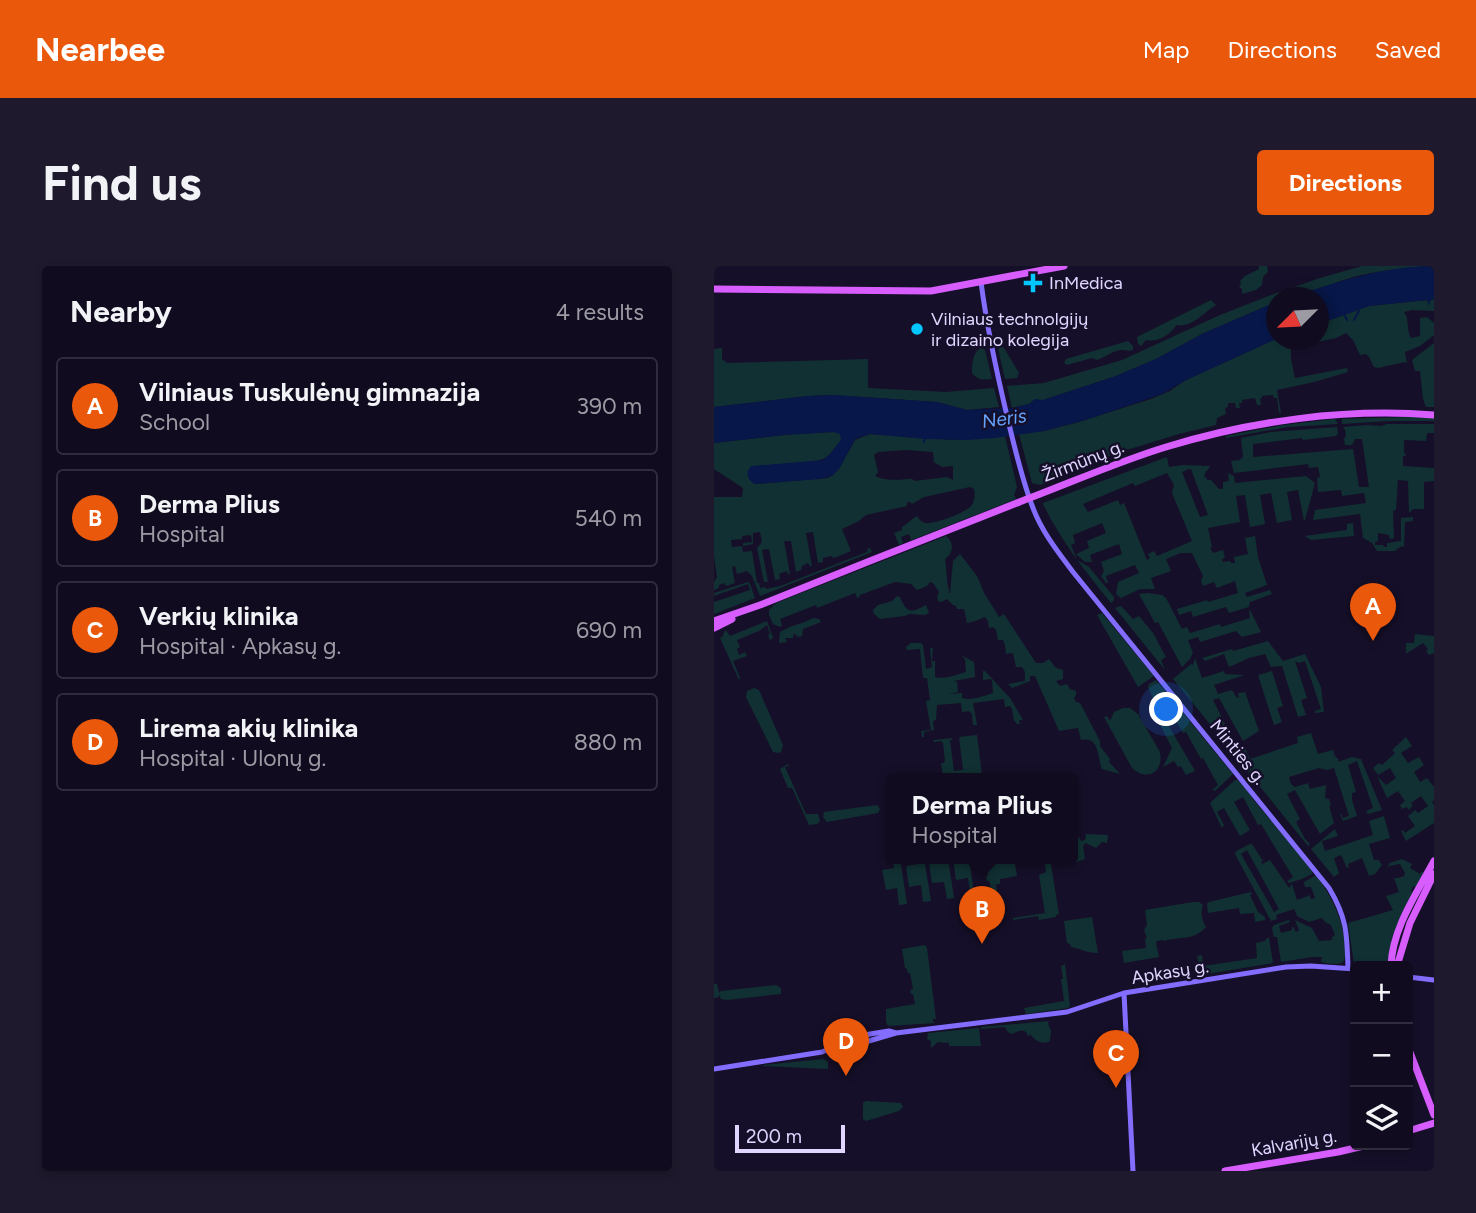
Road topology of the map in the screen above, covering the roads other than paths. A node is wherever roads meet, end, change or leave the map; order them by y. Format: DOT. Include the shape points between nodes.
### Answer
graph roads {
  1 [pos="1064,266"];
  2 [pos="981,282"];
  3 [pos="714,289"];
  4 [pos="1434,415"];
  5 [pos="1030,498"];
  6 [pos="760,605"];
  7 [pos="714,621"];
  8 [pos="714,628"];
  9 [pos="1434,861"];
  10 [pos="1434,874"];
  11 [pos="1351,961"];
  12 [pos="1391,961"];
  13 [pos="1399,961"];
  14 [pos="1350,968"];
  15 [pos="1413,978"];
  16 [pos="1434,980"];
  17 [pos="1124,993"];
  18 [pos="1413,1061"];
  19 [pos="714,1069"];
  20 [pos="1434,1115"];
  21 [pos="1434,1123"];
  22 [pos="1413,1129"];
  23 [pos="1350,1149"];
  24 [pos="1133,1171"];
  25 [pos="1225,1171"];
  1 -- 2 [label="main road"];
  2 -- 3 [label="main road" via="924,291"];
  2 -- 5 [label="main road, Minties g." via="989,341"];
  4 -- 5 [label="main road, Žirmūnų g." via="1339,415 1241,428 1166,447"];
  5 -- 6 [label="main road, Žirmūnų g."];
  5 -- 11 [label="main road, Minties g." via="1042,527 1073,572 1329,888 1345,922"];
  6 -- 7 [label="main road, Žirmūnų g."];
  6 -- 8 [label="main road, Žirmūnų g."];
  9 -- 12 [label="main road" via="1401,926"];
  10 -- 13 [label="main road" via="1410,923"];
  14 -- 17 [label="main road, Apkasų g." via="1292,966"];
  15 -- 16 [label="main road"];
  17 -- 19 [label="main road" via="1068,1012 896,1033 838,1050"];
  17 -- 24 [label="main road, Apkasų g."];
  18 -- 20 [label="main road"];
  21 -- 22 [label="main road"];
  23 -- 25 [label="main road, Kalvarijų g."];
}
